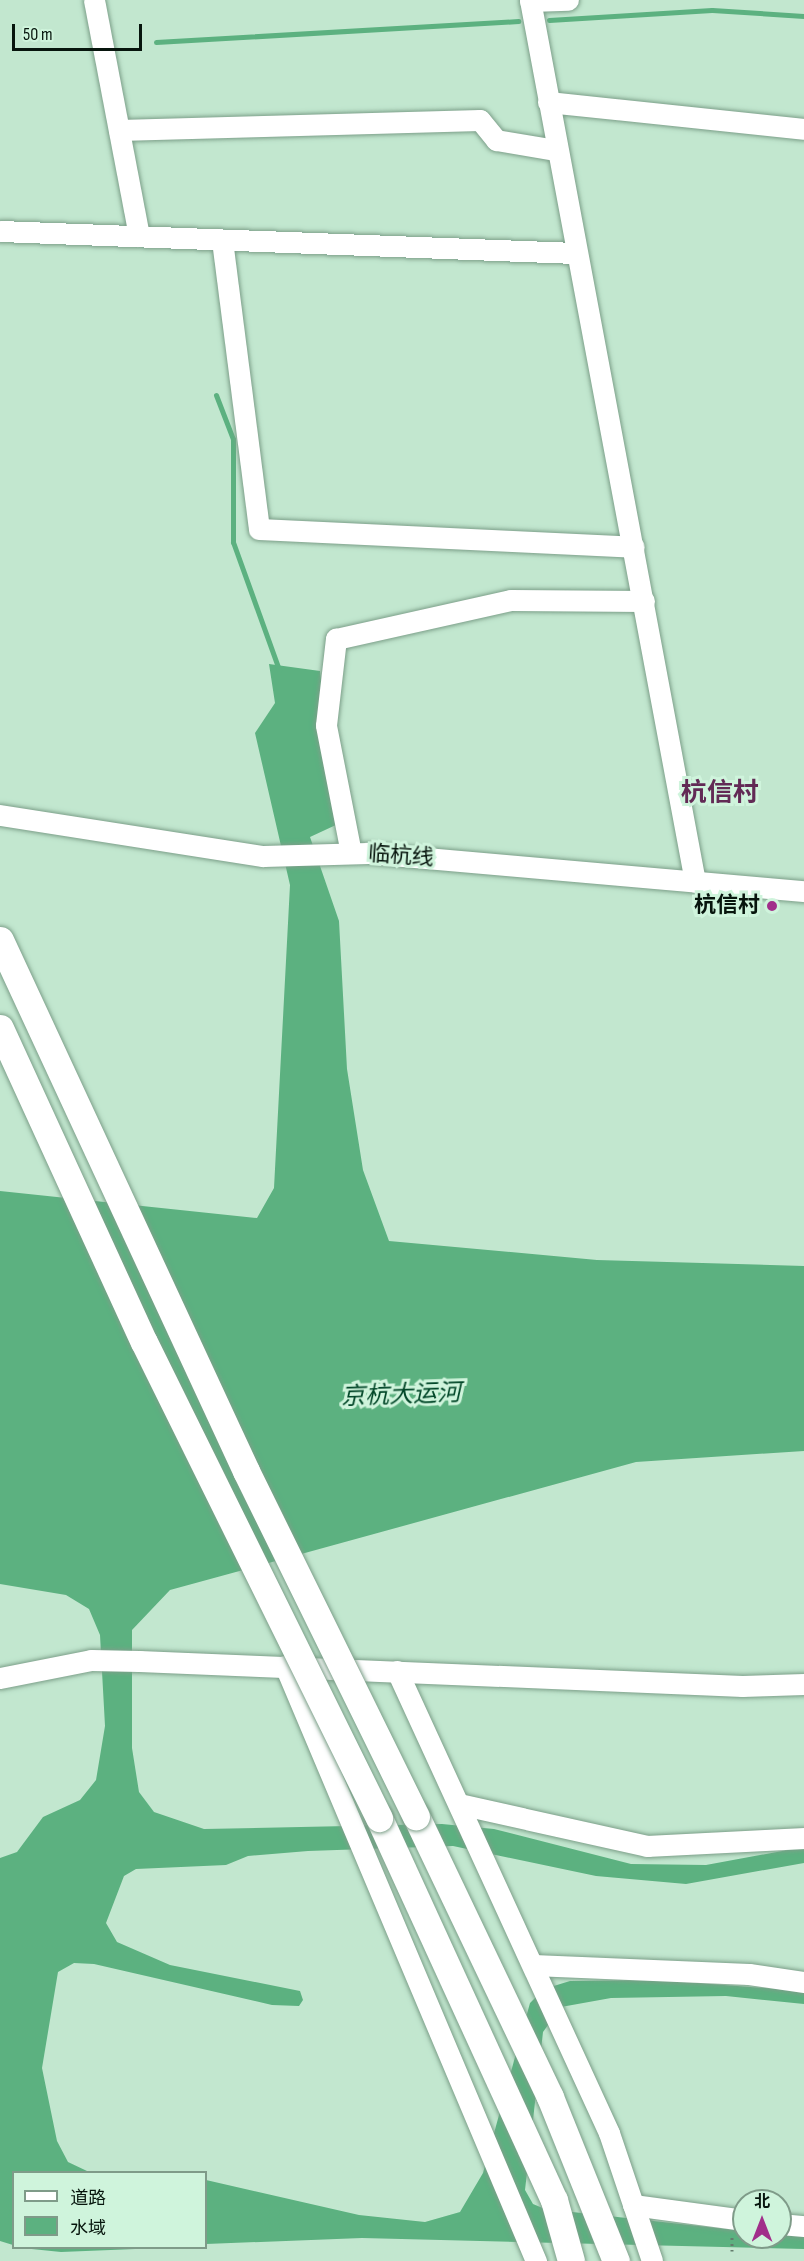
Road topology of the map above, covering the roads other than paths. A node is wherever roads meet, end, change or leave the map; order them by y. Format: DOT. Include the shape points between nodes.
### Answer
graph roads {
  1 [pos="94,0"];
  2 [pos="568,0"];
  3 [pos="530,1"];
  4 [pos="548,102"];
  5 [pos="804,129"];
  6 [pos="119,130"];
  7 [pos="556,150"];
  8 [pos="0,231"];
  9 [pos="139,236"];
  10 [pos="222,240"];
  11 [pos="576,253"];
  12 [pos="634,546"];
  13 [pos="644,601"];
  14 [pos="0,815"];
  15 [pos="351,854"];
  16 [pos="695,882"];
  17 [pos="804,891"];
  18 [pos="0,940"];
  19 [pos="0,1028"];
  20 [pos="285,1666"];
  21 [pos="397,1671"];
  22 [pos="0,1678"];
  23 [pos="804,1684"];
  24 [pos="463,1814"];
  25 [pos="804,1838"];
  26 [pos="533,1965"];
  27 [pos="804,1982"];
  28 [pos="635,2212"];
  29 [pos="732,2219"];
  30 [pos="651,2258"];
  31 [pos="536,2261"];
  32 [pos="571,2261"];
  33 [pos="616,2261"];
  1 -- 6 [label="street"];
  2 -- 3 [label="street"];
  3 -- 4 [label="street"];
  4 -- 5 [label="street"];
  4 -- 7 [label="street"];
  6 -- 7 [label="street" via="480,120 496,140"];
  6 -- 9 [label="street"];
  7 -- 11 [label="street"];
  8 -- 9 [label="street"];
  9 -- 10 [label="street"];
  10 -- 11 [label="street"];
  10 -- 12 [label="street" via="259,529"];
  11 -- 12 [label="street"];
  12 -- 13 [label="street"];
  13 -- 15 [label="street" via="511,600 336,639 326,725"];
  13 -- 16 [label="street"];
  14 -- 15 [label="street, 临杭线" via="263,856"];
  15 -- 16 [label="street, 临杭线"];
  16 -- 17 [label="street, 临杭线"];
  18 -- 33 [label="main road, bridge" via="246,1471 512,2014"];
  19 -- 32 [label="main road, bridge" via="144,1342 399,1859 554,2200"];
  20 -- 21 [label="street"];
  20 -- 22 [label="street" via="91,1660"];
  20 -- 31 [label="street"];
  21 -- 23 [label="street" via="742,1686"];
  21 -- 24 [label="street"];
  24 -- 25 [label="street" via="646,1846"];
  24 -- 26 [label="street"];
  26 -- 27 [label="street" via="749,1974"];
  26 -- 28 [label="street" via="609,2133"];
  28 -- 29 [label="street"];
  28 -- 30 [label="street"];
}
